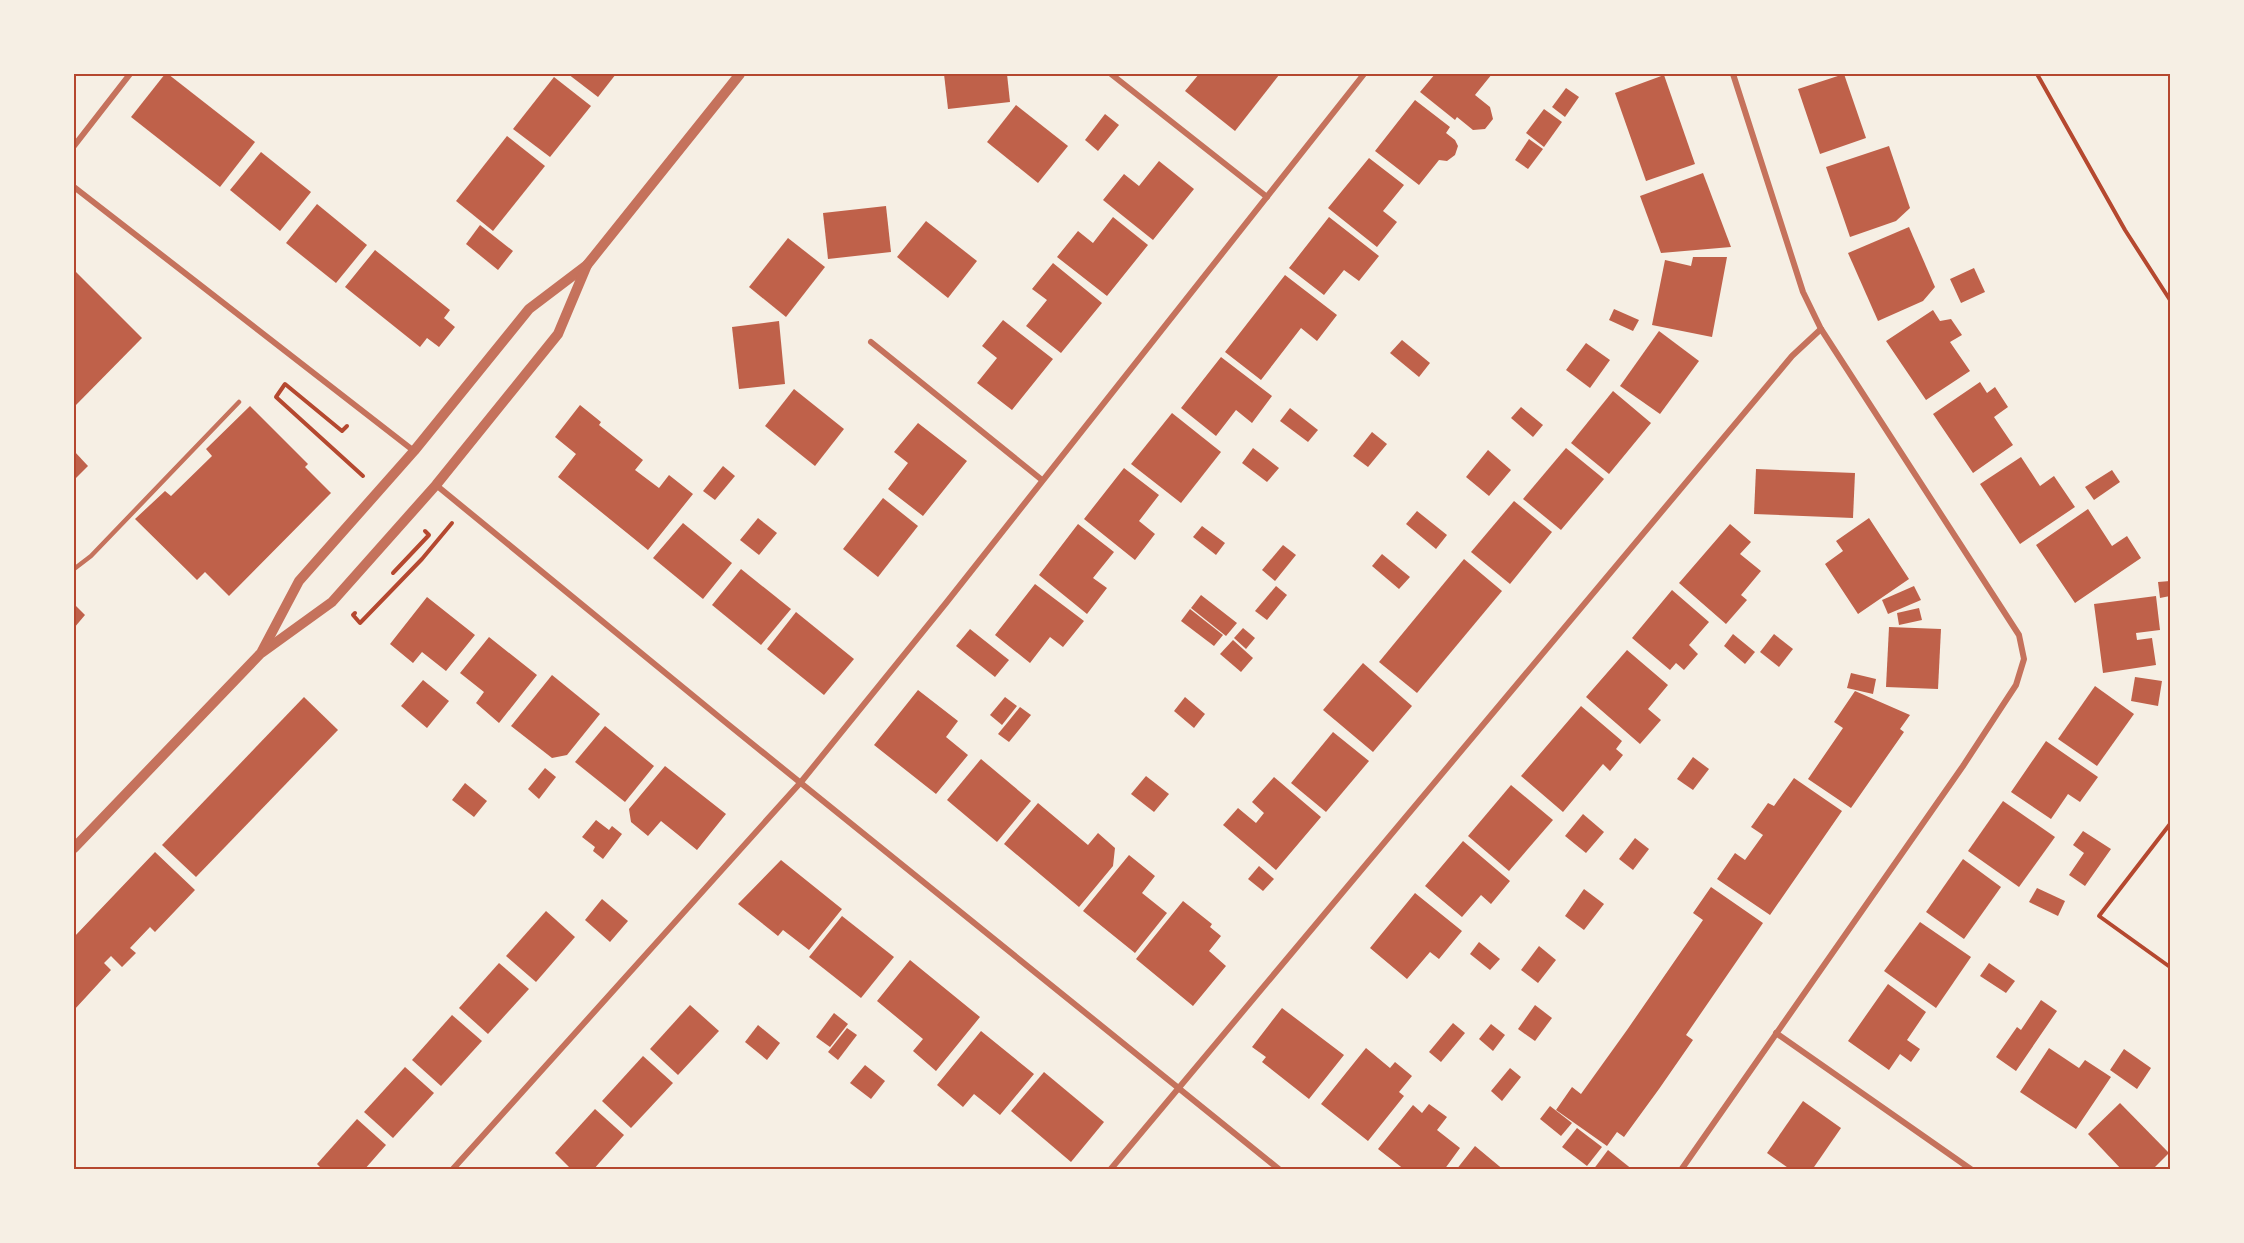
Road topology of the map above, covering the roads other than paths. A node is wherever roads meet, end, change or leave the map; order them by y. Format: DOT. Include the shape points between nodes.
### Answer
graph roads {
  1 [pos="130,74"];
  2 [pos="740,74"];
  3 [pos="1111,74"];
  4 [pos="1364,74"];
  5 [pos="1733,74"];
  6 [pos="74,146"];
  7 [pos="74,188"];
  8 [pos="1267,197"];
  9 [pos="587,265"];
  10 [pos="1821,329"];
  11 [pos="871,342"];
  12 [pos="238,402"];
  13 [pos="414,451"];
  14 [pos="1042,480"];
  15 [pos="436,485"];
  16 [pos="74,569"];
  17 [pos="260,654"];
  18 [pos="801,782"];
  19 [pos="74,848"];
  20 [pos="1776,1033"];
  21 [pos="1180,1087"];
  22 [pos="452,1170"];
  23 [pos="1110,1170"];
  24 [pos="1280,1170"];
  25 [pos="1681,1170"];
  26 [pos="1972,1170"];
  1 -- 6 [label="street"];
  2 -- 9 [label="street"];
  3 -- 8 [label="street"];
  4 -- 8 [label="street"];
  5 -- 10 [label="street" via="1803,292"];
  7 -- 13 [label="street"];
  8 -- 14 [label="street"];
  9 -- 13 [label="street" via="529,309"];
  9 -- 15 [label="street" via="558,334"];
  10 -- 20 [label="street" via="2019,634 2024,659 2016,685 1963,766"];
  10 -- 21 [label="street" via="1792,356"];
  11 -- 14 [label="street"];
  12 -- 16 [label="lane" via="91,556"];
  13 -- 17 [label="street" via="299,581"];
  14 -- 18 [label="street"];
  15 -- 17 [label="street" via="332,602"];
  15 -- 18 [label="street"];
  17 -- 19 [label="street"];
  18 -- 21 [label="street"];
  18 -- 22 [label="street"];
  20 -- 25 [label="street"];
  20 -- 26 [label="street"];
  21 -- 23 [label="street"];
  21 -- 24 [label="street"];
}
